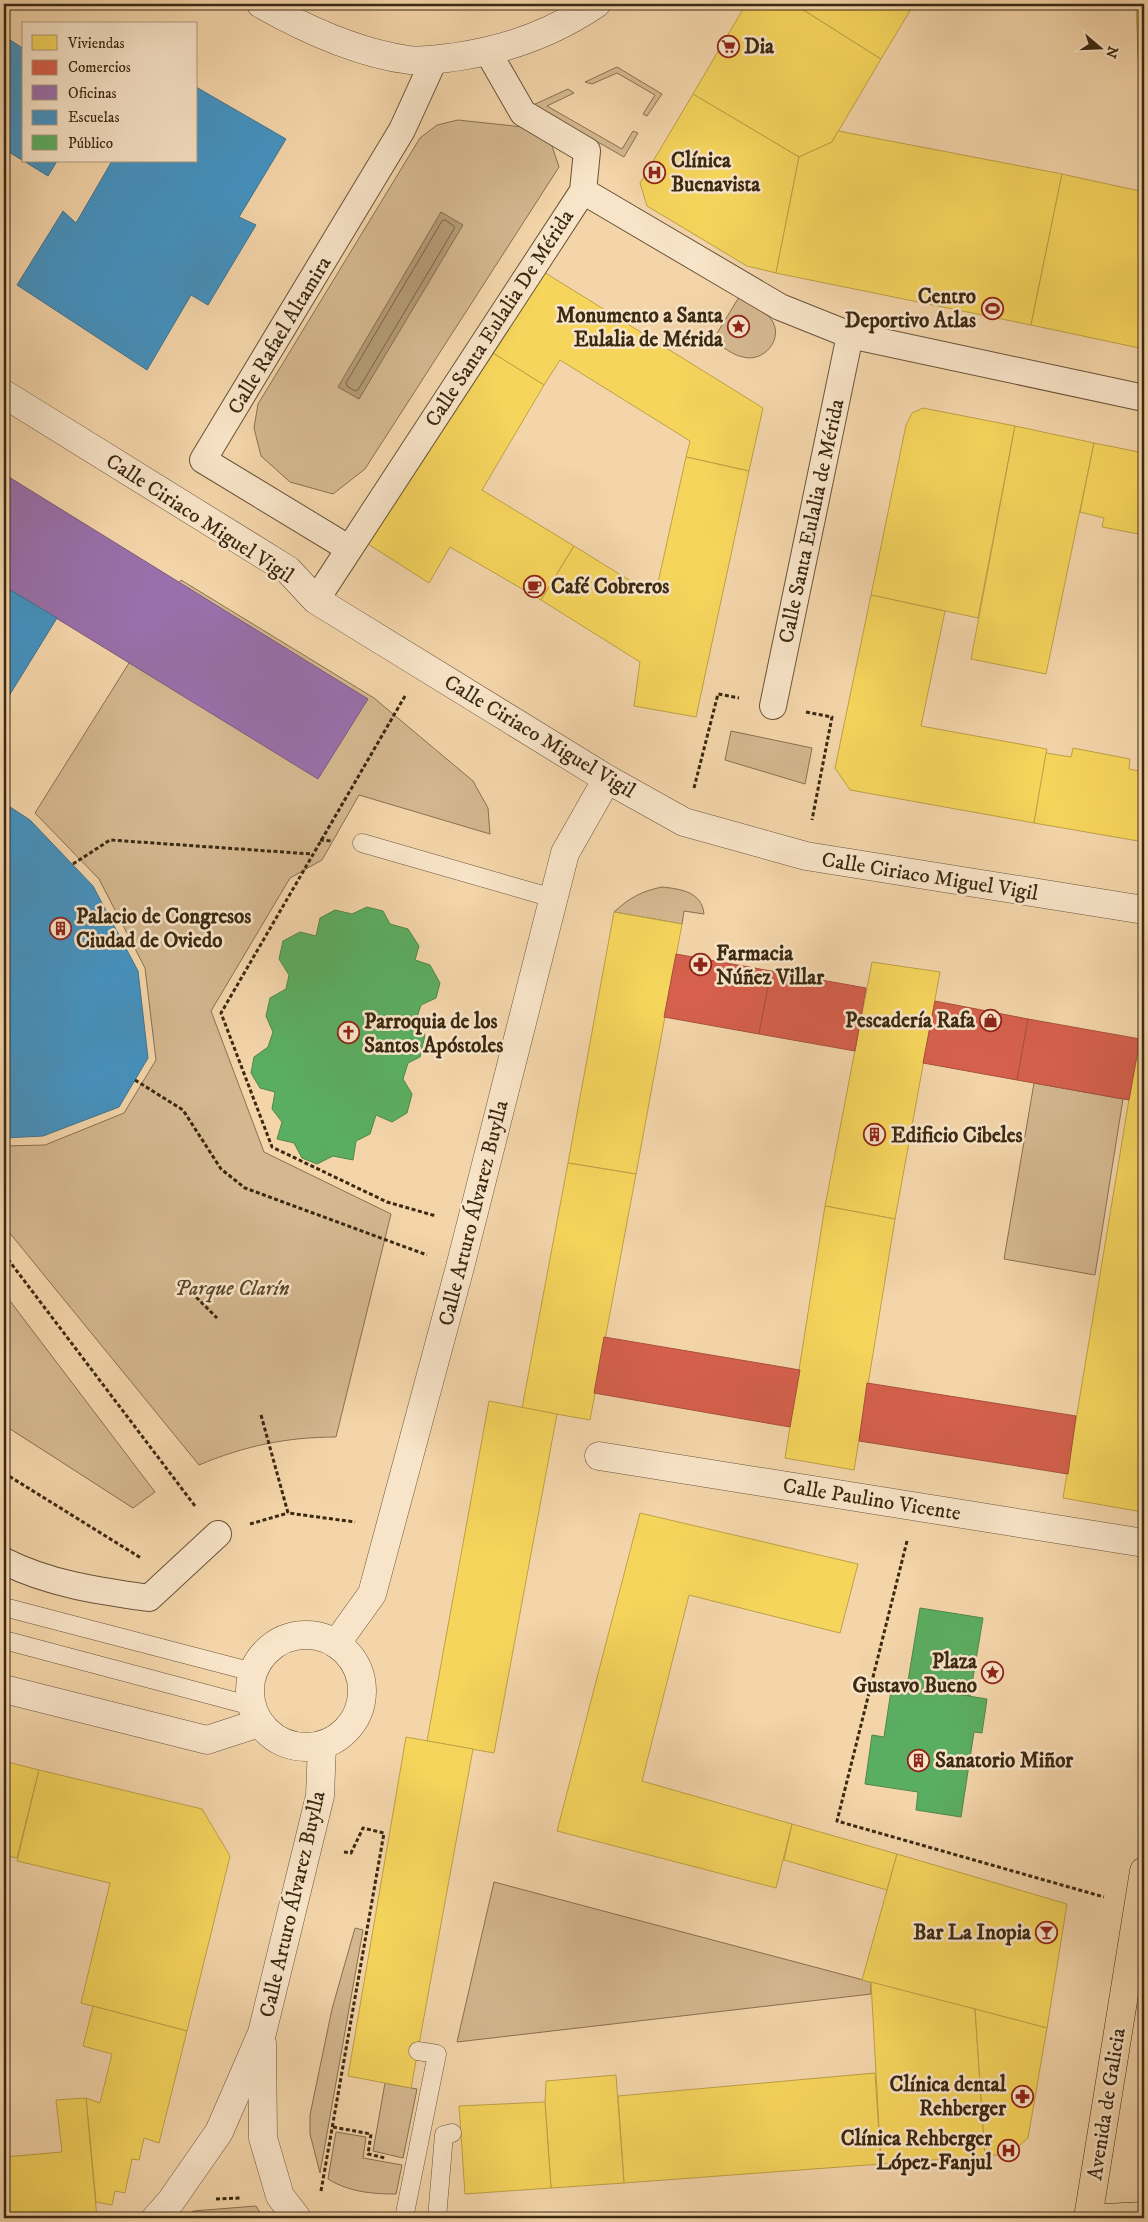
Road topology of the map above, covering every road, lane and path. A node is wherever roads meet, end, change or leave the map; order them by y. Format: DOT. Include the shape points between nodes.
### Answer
graph roads {
  1 [pos="261,4"];
  2 [pos="596,4"];
  3 [pos="488,52"];
  4 [pos="434,60"];
  5 [pos="582,191"];
  6 [pos="850,336"];
  7 [pos="4,394"];
  8 [pos="1144,398"];
  9 [pos="348,548"];
  10 [pos="316,600"];
  11 [pos="423,665"];
  12 [pos="773,706"];
  13 [pos="704,753"];
  14 [pos="607,779"];
  15 [pos="818,788"];
  16 [pos="362,843"];
  17 [pos="312,854"];
  18 [pos="73,864"];
  19 [pos="553,898"];
  20 [pos="1144,910"];
  21 [pos="135,1080"];
  22 [pos="471,1226"];
  23 [pos="4,1254"];
  24 [pos="460,1267"];
  25 [pos="187,1288"];
  26 [pos="217,1318"];
  27 [pos="260,1415"];
  28 [pos="600,1456"];
  29 [pos="4,1472"];
  30 [pos="916,1506"];
  31 [pos="391,1527"];
  32 [pos="218,1534"];
  33 [pos="1144,1543"];
  34 [pos="4,1561"];
  35 [pos="171,1577"];
  36 [pos="4,1607"];
  37 [pos="4,1640"];
  38 [pos="336,1644"];
  39 [pos="253,1672"];
  40 [pos="4,1689"];
  41 [pos="256,1714"];
  42 [pos="322,1745"];
  43 [pos="310,1843"];
  44 [pos="1144,1871"];
  45 [pos="1139,1907"];
  46 [pos="262,2032"];
  47 [pos="418,2051"];
  48 [pos="333,2127"];
  49 [pos="452,2133"];
  50 [pos="381,2157"];
  51 [pos="325,2172"];
  52 [pos="280,2196"];
  53 [pos="163,2210"];
  54 [pos="1144,2216"];
  55 [pos="297,2218"];
  56 [pos="404,2218"];
  57 [pos="437,2218"];
  58 [pos="1088,2218"];
  59 [pos="1104,2218"];
  1 -- 4 [label="street" via="295,24 350,46 410,60"];
  2 -- 3 [label="street" via="534,38"];
  3 -- 4 [label="street"];
  3 -- 5 [label="street, Calle Santa Eulalia De Mérida" via="523,113 587,151"];
  4 -- 9 [label="street, Calle Rafael Altamira" via="402,130 203,460"];
  5 -- 6 [label="street, Calle Santa Eulalia de Mérida" via="780,307"];
  5 -- 9 [label="street, Calle Santa Eulalia De Mérida"];
  6 -- 8 [label="street, Calle Santa Eulalia de Mérida"];
  6 -- 12 [label="street, Calle Santa Eulalia de Mérida"];
  7 -- 10 [label="street, Calle Ciriaco Miguel Vigil" via="288,570"];
  9 -- 10 [label="street, Calle Santa Eulalia De Mérida"];
  10 -- 11 [label="street, Calle Ciriaco Miguel Vigil"];
  11 -- 14 [label="street, Calle Ciriaco Miguel Vigil"];
  11 -- 17 [label="path"];
  12 -- 13 [label="path" via="718,694"];
  12 -- 15 [label="path" via="832,717"];
  14 -- 19 [label="street, Calle Arturo Álvarez Buylla" via="565,853"];
  14 -- 20 [label="street, Calle Ciriaco Miguel Vigil" via="684,822 743,840 848,863"];
  16 -- 19 [label="lane"];
  17 -- 18 [label="path" via="110,840"];
  17 -- 22 [label="path" via="221,1013 272,1147 387,1202"];
  19 -- 22 [label="street, Calle Arturo Álvarez Buylla"];
  21 -- 24 [label="path" via="184,1110 221,1169 245,1188"];
  22 -- 24 [label="street, Calle Arturo Álvarez Buylla"];
  23 -- 32 [label="path" via="174,1481"];
  24 -- 31 [label="street, Calle Arturo Álvarez Buylla"];
  25 -- 26 [label="path"];
  27 -- 31 [label="path" via="288,1513"];
  28 -- 30 [label="street, Calle Paulino Vicente"];
  29 -- 35 [label="path"];
  30 -- 33 [label="street, Calle Paulino Vicente"];
  30 -- 45 [label="path" via="837,1821"];
  31 -- 38 [label="street, Calle Arturo Álvarez Buylla" via="372,1594"];
  32 -- 35 [label="street"];
  34 -- 35 [label="street" via="17,1568 92,1590 150,1598"];
  36 -- 39 [label="lane"];
  37 -- 41 [label="lane"];
  38 -- 39 [label="street" via="320,1637 288,1638 260,1658"];
  38 -- 42 [label="street" via="350,1656 362,1690 359,1708 351,1724 338,1737"];
  39 -- 41 [label="street" via="250,1689"];
  40 -- 41 [label="street" via="207,1740"];
  41 -- 42 [label="street" via="272,1736 287,1744 304,1748"];
  42 -- 43 [label="street, Calle Arturo Álvarez Buylla" via="320,1796"];
  43 -- 46 [label="street, Calle Arturo Álvarez Buylla"];
  43 -- 48 [label="path" via="351,1854 363,1828 384,1833"];
  44 -- 45 [label="highway, Avenida de Galicia"];
  45 -- 58 [label="highway, Avenida de Galicia"];
  46 -- 52 [label="street, Calle Arturo Álvarez Buylla" via="263,2138"];
  46 -- 53 [label="street, Calle Arturo Álvarez Buylla" via="219,2132"];
  47 -- 56 [label="lane" via="437,2054"];
  48 -- 50 [label="path" via="371,2134 368,2154"];
  48 -- 51 [label="path"];
  49 -- 57 [label="lane" via="444,2135"];
  52 -- 53 [label="path"];
  52 -- 55 [label="street, Calle Arturo Álvarez Buylla"];
  54 -- 59 [label="highway"];
}
